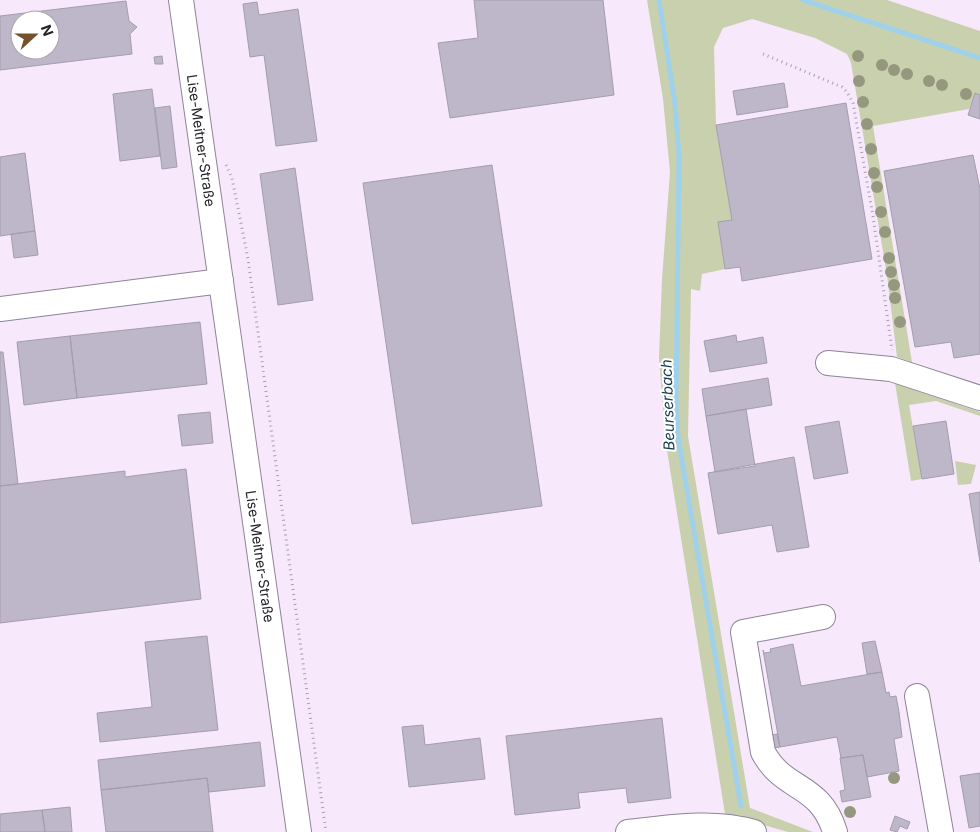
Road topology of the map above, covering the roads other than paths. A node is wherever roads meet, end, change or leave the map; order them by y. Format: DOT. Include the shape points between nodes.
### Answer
graph roads {
  1 [pos="181,0"];
  2 [pos="221,281"];
  3 [pos="0,309"];
  4 [pos="828,363"];
  5 [pos="980,398"];
  6 [pos="823,617"];
  7 [pos="917,696"];
  8 [pos="299,832"];
  9 [pos="628,832"];
  10 [pos="754,832"];
  11 [pos="835,832"];
  12 [pos="941,832"];
  1 -- 2 [label="street, Lise-Meitner-Straße"];
  2 -- 3 [label="street"];
  2 -- 8 [label="street, Lise-Meitner-Straße"];
  4 -- 5 [label="street" via="891,368"];
  6 -- 11 [label="street" via="743,632 763,752 771,767 819,801 830,816"];
  7 -- 12 [label="street"];
  9 -- 10 [label="street" via="688,825"];
}
